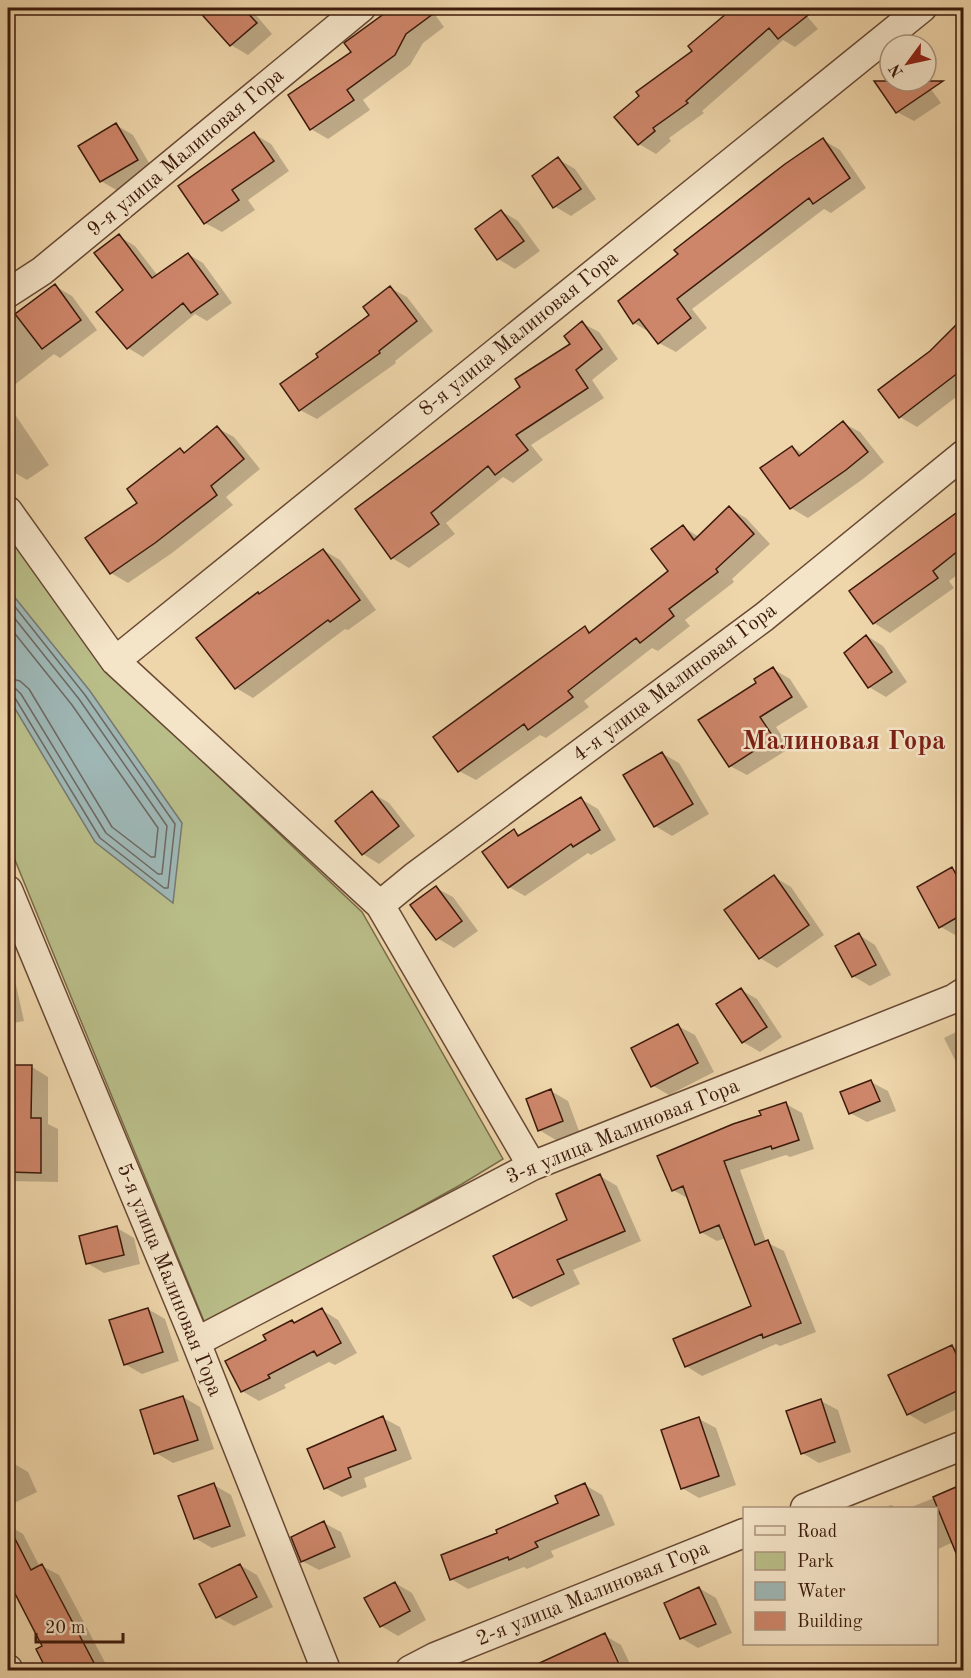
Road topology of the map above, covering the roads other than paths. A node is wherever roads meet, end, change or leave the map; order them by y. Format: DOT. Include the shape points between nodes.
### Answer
graph roads {
  1 [pos="361,8"];
  2 [pos="922,8"];
  3 [pos="8,293"];
  4 [pos="963,454"];
  5 [pos="8,511"];
  6 [pos="115,661"];
  7 [pos="8,891"];
  8 [pos="380,905"];
  9 [pos="963,992"];
  10 [pos="532,1166"];
  11 [pos="196,1342"];
  12 [pos="963,1445"];
  13 [pos="810,1507"];
  14 [pos="743,1533"];
  15 [pos="439,1664"];
  16 [pos="326,1671"];
  17 [pos="410,1671"];
  1 -- 3 [label="street, 9-я улица Малиновая Гора" via="42,271"];
  2 -- 6 [label="street, 8-я улица Малиновая Гора"];
  4 -- 8 [label="street, 4-я улица Малиновая Гора" via="765,617"];
  5 -- 6 [label="street"];
  6 -- 8 [label="street"];
  7 -- 11 [label="street, 5-я улица Малиновая Гора"];
  8 -- 10 [label="street"];
  9 -- 10 [label="street, 3-я улица Малиновая Гора"];
  10 -- 11 [label="street, 3-я улица Малиновая Гора"];
  11 -- 16 [label="street, 5-я улица Малиновая Гора"];
  12 -- 13 [label="street"];
  14 -- 15 [label="street, 2-я улица Малиновая Гора"];
  15 -- 17 [label="street, 2-я улица Малиновая Гора"];
}
